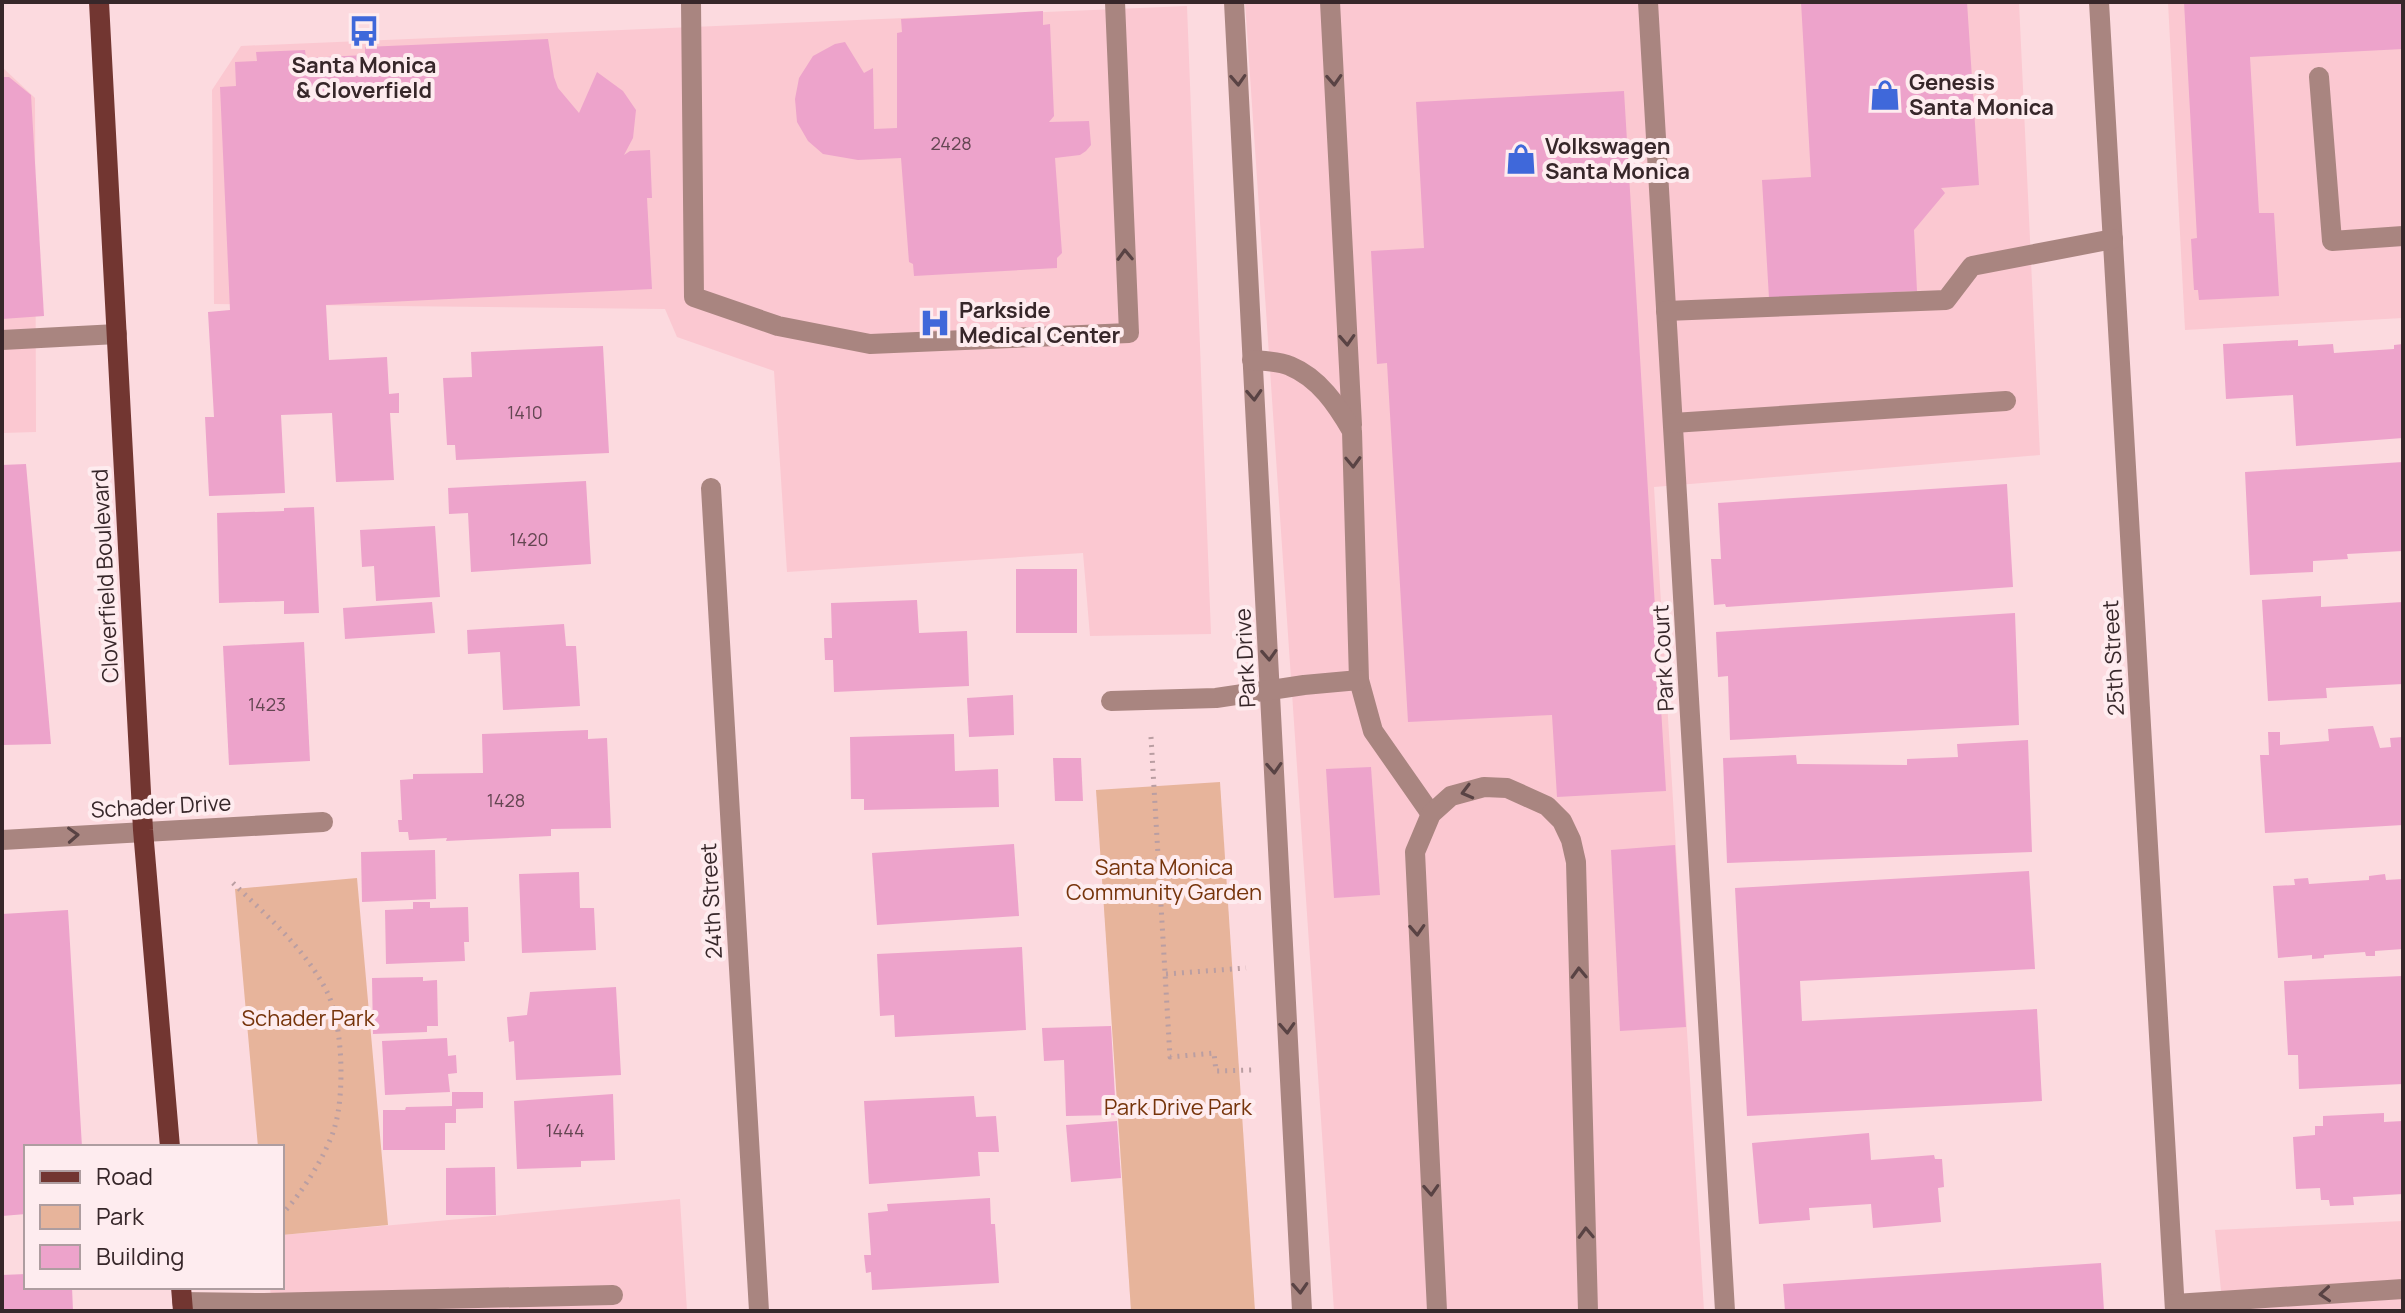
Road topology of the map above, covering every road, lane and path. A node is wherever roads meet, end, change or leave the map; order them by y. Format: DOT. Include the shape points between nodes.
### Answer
graph roads {
  1 [pos="99,2"];
  2 [pos="691,2"];
  3 [pos="1115,2"];
  4 [pos="1234,2"];
  5 [pos="1330,2"];
  6 [pos="1648,2"];
  7 [pos="2099,2"];
  8 [pos="2319,77"];
  9 [pos="2403,236"];
  10 [pos="2113,239"];
  11 [pos="1666,311"];
  12 [pos="117,334"];
  13 [pos="2,340"];
  14 [pos="1252,360"];
  15 [pos="2006,401"];
  16 [pos="1673,423"];
  17 [pos="1352,431"];
  18 [pos="711,488"];
  19 [pos="1359,680"];
  20 [pos="1271,691"];
  21 [pos="1148,700"];
  22 [pos="1111,701"];
  23 [pos="1431,814"];
  24 [pos="323,822"];
  25 [pos="143,830"];
  26 [pos="2,840"];
  27 [pos="233,883"];
  28 [pos="1247,968"];
  29 [pos="1166,974"];
  30 [pos="1252,1070"];
  31 [pos="170,1145"];
  32 [pos="284,1211"];
  33 [pos="2403,1289"];
  34 [pos="613,1295"];
  35 [pos="182,1300"];
  36 [pos="2175,1308"];
  37 [pos="759,1311"];
  38 [pos="1302,1311"];
  39 [pos="1437,1311"];
  40 [pos="1588,1311"];
  41 [pos="1725,1311"];
  1 -- 12 [label="main road, Cloverfield Boulevard"];
  2 -- 3 [label="street, one-way" via="694,297 778,326 870,344 1129,333"];
  4 -- 14 [label="street, Park Drive, one-way"];
  5 -- 17 [label="street, one-way"];
  6 -- 11 [label="street, Park Court"];
  7 -- 10 [label="street, 25th Street"];
  8 -- 9 [label="street" via="2332,241"];
  10 -- 11 [label="street" via="1972,266 1946,300"];
  10 -- 36 [label="street, 25th Street"];
  11 -- 16 [label="street, Park Court"];
  12 -- 13 [label="street"];
  12 -- 25 [label="main road, Cloverfield Boulevard"];
  14 -- 17 [label="street" via="1289,365 1309,378 1334,400"];
  14 -- 20 [label="street, Park Drive, one-way"];
  15 -- 16 [label="street"];
  16 -- 41 [label="street, Park Court"];
  17 -- 19 [label="street, one-way"];
  18 -- 37 [label="street, 24th Street"];
  19 -- 20 [label="street"];
  19 -- 23 [label="street" via="1373,731"];
  20 -- 21 [label="street"];
  20 -- 38 [label="street, Park Drive, one-way"];
  21 -- 22 [label="street"];
  21 -- 29 [label="path"];
  23 -- 39 [label="street, one-way" via="1415,852 1414,870"];
  40 -- 23 [label="street, one-way" via="1576,862 1571,840 1547,806 1507,788 1484,787 1451,796"];
  24 -- 25 [label="street, Schader Drive"];
  26 -- 25 [label="street, Schader Drive, one-way"];
  25 -- 31 [label="main road, Cloverfield Boulevard"];
  27 -- 32 [label="path" via="310,963 328,992 339,1035 335,1127 309,1180"];
  28 -- 29 [label="path"];
  29 -- 30 [label="path" via="1170,1057 1214,1053 1216,1071"];
  33 -- 36 [label="street, one-way"];
  34 -- 35 [label="street"];
}
